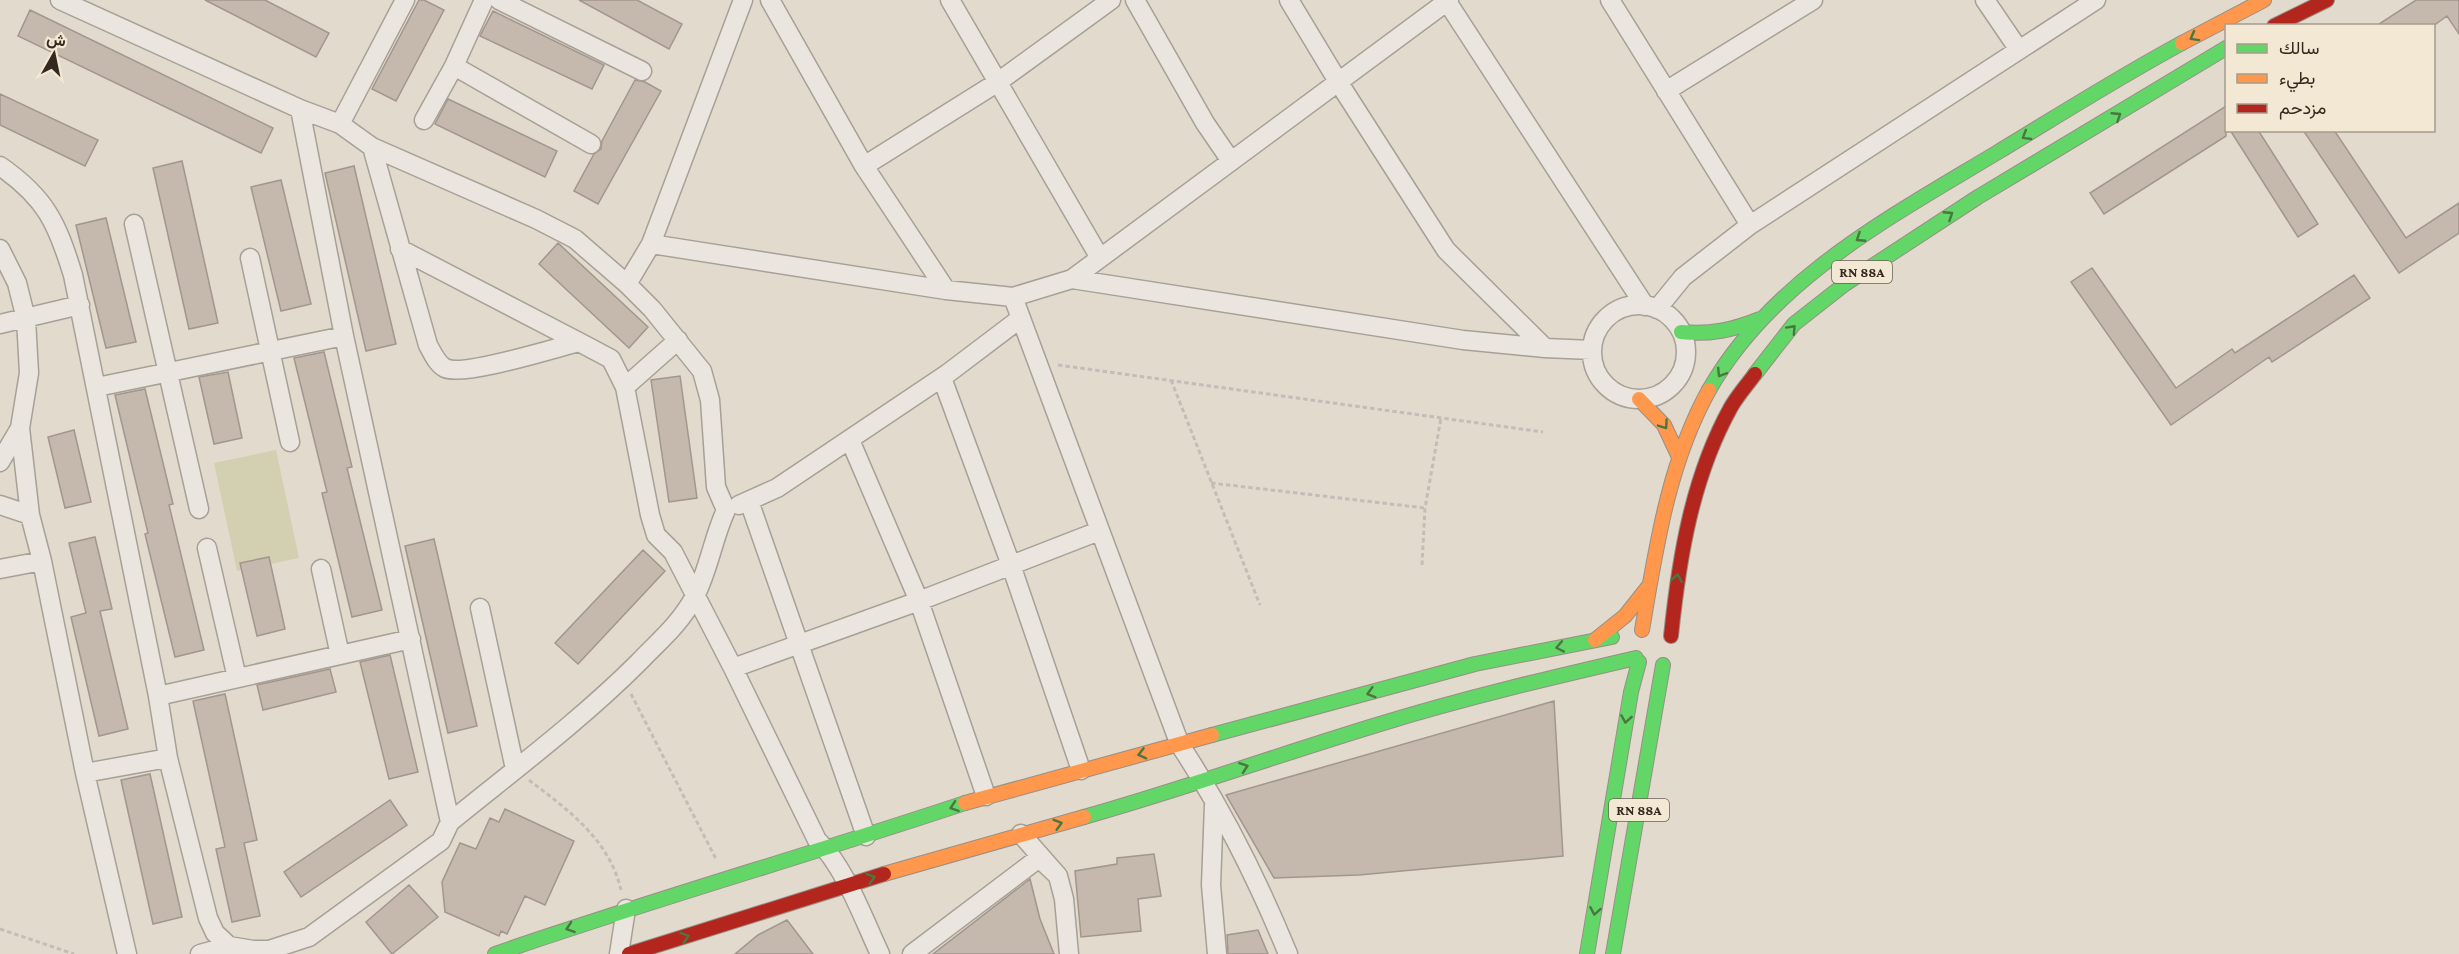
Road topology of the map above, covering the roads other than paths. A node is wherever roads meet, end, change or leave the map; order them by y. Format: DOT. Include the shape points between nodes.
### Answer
graph roads {
  1 [pos="60,0"];
  2 [pos="405,0"];
  3 [pos="484,0"];
  4 [pos="500,0"];
  5 [pos="743,0"];
  6 [pos="770,0"];
  7 [pos="950,0"];
  8 [pos="1111,0"];
  9 [pos="1135,0"];
  10 [pos="1289,0"];
  11 [pos="1610,0"];
  12 [pos="1813,0"];
  13 [pos="1985,0"];
  14 [pos="2096,0"];
  15 [pos="2264,0"];
  16 [pos="2327,0"];
  17 [pos="1447,1"];
  18 [pos="2278,24"];
  19 [pos="2225,48"];
  20 [pos="2019,50"];
  21 [pos="454,66"];
  22 [pos="642,71"];
  23 [pos="998,82"];
  24 [pos="1339,83"];
  25 [pos="1666,91"];
  26 [pos="300,109"];
  27 [pos="424,120"];
  28 [pos="340,124"];
  29 [pos="591,144"];
  30 [pos="372,147"];
  31 [pos="1231,161"];
  32 [pos="0,166"];
  33 [pos="864,166"];
  34 [pos="134,224"];
  35 [pos="1750,225"];
  36 [pos="651,244"];
  37 [pos="0,249"];
  38 [pos="400,249"];
  39 [pos="250,258"];
  40 [pos="1100,258"];
  41 [pos="1072,279"];
  42 [pos="627,284"];
  43 [pos="946,290"];
  44 [pos="1013,297"];
  45 [pos="80,305"];
  46 [pos="1651,308"];
  47 [pos="1021,318"];
  48 [pos="26,319"];
  49 [pos="1760,319"];
  50 [pos="0,324"];
  51 [pos="1681,332"];
  52 [pos="344,336"];
  53 [pos="678,340"];
  54 [pos="579,342"];
  55 [pos="1545,348"];
  56 [pos="1592,350"];
  57 [pos="271,351"];
  58 [pos="167,373"];
  59 [pos="942,378"];
  60 [pos="97,387"];
  61 [pos="625,387"];
  62 [pos="1639,399"];
  63 [pos="20,428"];
  64 [pos="850,440"];
  65 [pos="290,442"];
  66 [pos="1679,457"];
  67 [pos="0,462"];
  68 [pos="749,501"];
  69 [pos="0,505"];
  70 [pos="199,509"];
  71 [pos="726,510"];
  72 [pos="30,515"];
  73 [pos="1099,531"];
  74 [pos="207,548"];
  75 [pos="42,561"];
  76 [pos="1011,565"];
  77 [pos="0,569"];
  78 [pos="321,569"];
  79 [pos="1649,586"];
  80 [pos="695,597"];
  81 [pos="920,601"];
  82 [pos="480,608"];
  83 [pos="411,639"];
  84 [pos="1595,640"];
  85 [pos="798,644"];
  86 [pos="1651,644"];
  87 [pos="340,655"];
  88 [pos="733,668"];
  89 [pos="237,678"];
  90 [pos="158,696"];
  91 [pos="1180,745"];
  92 [pos="168,758"];
  93 [pos="515,769"];
  94 [pos="1081,770"];
  95 [pos="85,773"];
  96 [pos="1203,781"];
  97 [pos="986,796"];
  98 [pos="1214,803"];
  99 [pos="450,822"];
  100 [pos="1021,834"];
  101 [pos="866,836"];
  102 [pos="825,848"];
  103 [pos="1058,876"];
  104 [pos="847,885"];
  105 [pos="626,909"];
  106 [pos="229,946"];
  107 [pos="311,946"];
  108 [pos="281,950"];
  109 [pos="127,954"];
  110 [pos="200,954"];
  111 [pos="495,954"];
  112 [pos="620,954"];
  113 [pos="629,954"];
  114 [pos="880,954"];
  115 [pos="912,954"];
  116 [pos="1069,954"];
  117 [pos="1217,954"];
  118 [pos="1288,954"];
  119 [pos="1587,954"];
  120 [pos="1613,954"];
  1 -- 26 [label="street"];
  2 -- 28 [label="street"];
  3 -- 21 [label="street"];
  4 -- 22 [label="street"];
  5 -- 36 [label="street"];
  6 -- 33 [label="street"];
  7 -- 23 [label="street"];
  8 -- 23 [label="street"];
  9 -- 31 [label="street"];
  10 -- 24 [label="street"];
  11 -- 25 [label="street"];
  12 -- 25 [label="street"];
  13 -- 20 [label="street"];
  14 -- 20 [label="street"];
  15 -- 49 [label="main road, one-way" via="2176,47 1900,212 1817,269"];
  16 -- 18 [label="main road"];
  17 -- 24 [label="street"];
  17 -- 46 [label="street"];
  86 -- 19 [label="main road, RN 88A, one-way" via="1705,466 1728,412 1800,319 1869,267 1966,204"];
  20 -- 35 [label="street"];
  21 -- 27 [label="street"];
  21 -- 29 [label="street"];
  23 -- 33 [label="street"];
  23 -- 40 [label="street"];
  24 -- 31 [label="street"];
  24 -- 55 [label="street" via="1446,250"];
  25 -- 35 [label="street"];
  26 -- 28 [label="street"];
  26 -- 52 [label="street"];
  28 -- 30 [label="street"];
  30 -- 38 [label="street"];
  30 -- 42 [label="street" via="575,239"];
  31 -- 40 [label="street"];
  32 -- 45 [label="street" via="22,181 49,213 64,245"];
  33 -- 43 [label="street"];
  34 -- 58 [label="street"];
  35 -- 46 [label="street" via="1683,277"];
  36 -- 42 [label="street"];
  36 -- 43 [label="street"];
  37 -- 48 [label="street" via="17,284"];
  38 -- 54 [label="street"];
  38 -- 54 [label="street" via="428,345 446,368 467,370"];
  39 -- 57 [label="street"];
  40 -- 41 [label="street"];
  41 -- 44 [label="street"];
  41 -- 55 [label="street" via="1463,340"];
  42 -- 53 [label="street"];
  43 -- 44 [label="street"];
  44 -- 47 [label="street"];
  45 -- 48 [label="street"];
  45 -- 60 [label="street"];
  46 -- 51 [label="street" via="1668,316"];
  46 -- 56 [label="street" via="1630,306 1615,312 1603,321"];
  47 -- 59 [label="street"];
  47 -- 73 [label="street"];
  48 -- 50 [label="street"];
  48 -- 63 [label="street" via="28,373"];
  49 -- 51 [label="main road" via="1713,335"];
  49 -- 66 [label="main road, one-way" via="1713,385"];
  51 -- 62 [label="street" via="1686,347 1679,377 1654,397"];
  52 -- 57 [label="street"];
  52 -- 83 [label="street"];
  53 -- 61 [label="street"];
  53 -- 71 [label="street" via="702,371 710,400 716,488"];
  54 -- 61 [label="street" via="611,359"];
  55 -- 56 [label="street"];
  56 -- 62 [label="street" via="1593,365 1610,390"];
  57 -- 58 [label="street"];
  57 -- 65 [label="street"];
  58 -- 60 [label="street"];
  58 -- 70 [label="street"];
  59 -- 64 [label="street"];
  59 -- 76 [label="street"];
  60 -- 90 [label="street"];
  61 -- 80 [label="street" via="656,535 673,552"];
  62 -- 66 [label="main road, one-way" via="1665,424"];
  63 -- 67 [label="street"];
  63 -- 72 [label="street"];
  64 -- 68 [label="street" via="777,488"];
  64 -- 81 [label="street"];
  66 -- 79 [label="main road"];
  68 -- 71 [label="street"];
  68 -- 85 [label="street"];
  69 -- 72 [label="street"];
  71 -- 80 [label="street"];
  72 -- 75 [label="street"];
  73 -- 76 [label="street"];
  73 -- 91 [label="street"];
  74 -- 89 [label="street"];
  75 -- 77 [label="street"];
  75 -- 95 [label="street"];
  76 -- 81 [label="street"];
  76 -- 94 [label="street"];
  78 -- 87 [label="street"];
  79 -- 84 [label="main road" via="1625,616"];
  79 -- 86 [label="main road"];
  80 -- 88 [label="street"];
  80 -- 93 [label="street" via="669,634 623,679"];
  81 -- 85 [label="street"];
  81 -- 97 [label="street"];
  82 -- 93 [label="street"];
  83 -- 87 [label="street"];
  83 -- 99 [label="street"];
  84 -- 86 [label="main road"];
  84 -- 91 [label="main road, one-way" via="1475,664"];
  85 -- 88 [label="street"];
  85 -- 101 [label="street"];
  96 -- 86 [label="main road, one-way"];
  86 -- 119 [label="main road, one-way" via="1631,692"];
  86 -- 120 [label="main road, RN 88A"];
  87 -- 89 [label="street"];
  88 -- 102 [label="street" via="816,840"];
  89 -- 90 [label="street"];
  90 -- 92 [label="street"];
  91 -- 94 [label="main road, one-way"];
  91 -- 96 [label="street"];
  92 -- 95 [label="street"];
  92 -- 106 [label="street" via="208,918 215,933"];
  93 -- 99 [label="street"];
  94 -- 97 [label="main road"];
  95 -- 109 [label="street"];
  96 -- 98 [label="street"];
  100 -- 96 [label="main road, one-way"];
  97 -- 101 [label="main road, one-way"];
  98 -- 117 [label="street" via="1211,885"];
  98 -- 118 [label="street" via="1270,910"];
  99 -- 107 [label="street" via="441,841"];
  100 -- 103 [label="street"];
  104 -- 100 [label="main road, one-way"];
  101 -- 102 [label="main road"];
  102 -- 104 [label="street"];
  102 -- 105 [label="main road"];
  103 -- 115 [label="street" via="1039,858"];
  103 -- 116 [label="street"];
  113 -- 104 [label="main road, one-way"];
  104 -- 114 [label="street"];
  105 -- 111 [label="main road, one-way"];
  105 -- 112 [label="street"];
  106 -- 108 [label="street"];
  106 -- 110 [label="street"];
  107 -- 108 [label="street"];
}
